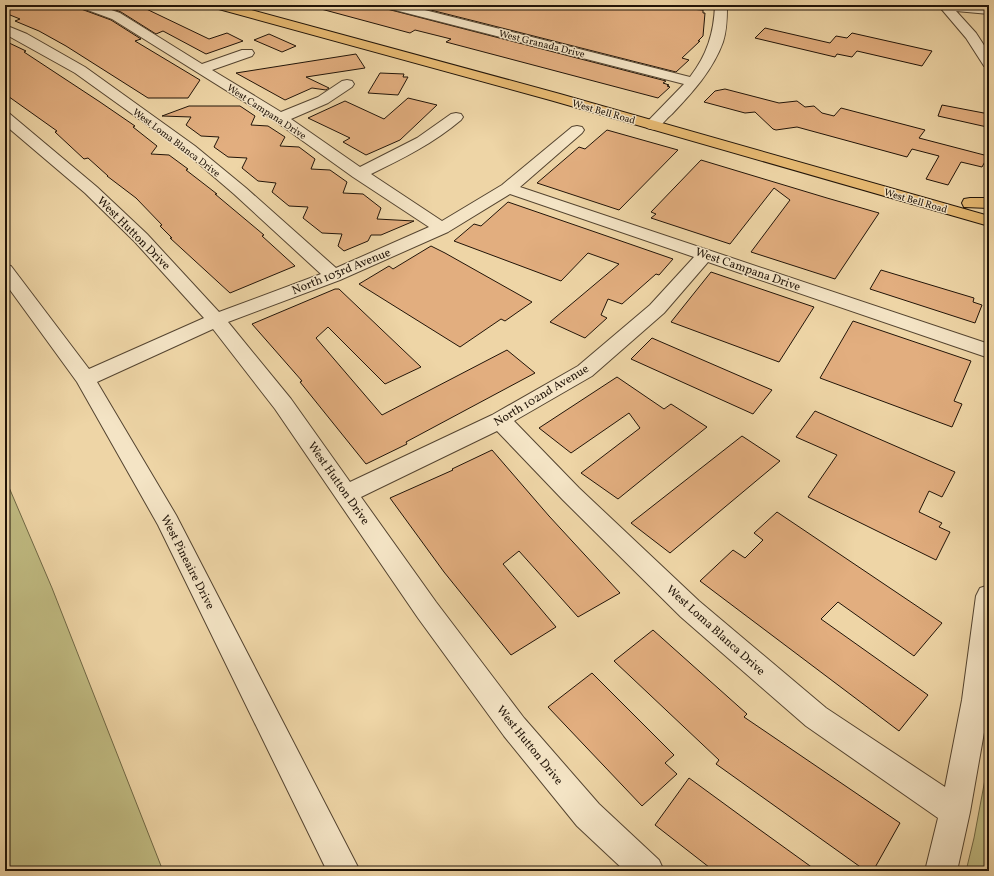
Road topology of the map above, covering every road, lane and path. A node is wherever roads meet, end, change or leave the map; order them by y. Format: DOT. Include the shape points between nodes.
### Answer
graph roads {
  1 [pos="86,5"];
  2 [pos="219,5"];
  3 [pos="256,5"];
  4 [pos="391,5"];
  5 [pos="721,5"];
  6 [pos="944,6"];
  7 [pos="986,12"];
  8 [pos="957,19"];
  9 [pos="5,29"];
  10 [pos="247,53"];
  11 [pos="989,63"];
  12 [pos="200,68"];
  13 [pos="693,82"];
  14 [pos="347,84"];
  15 [pos="5,117"];
  16 [pos="456,117"];
  17 [pos="280,118"];
  18 [pos="657,120"];
  19 [pos="577,130"];
  20 [pos="359,174"];
  21 [pos="508,188"];
  22 [pos="970,203"];
  23 [pos="989,203"];
  24 [pos="989,208"];
  25 [pos="989,221"];
  26 [pos="442,228"];
  27 [pos="705,255"];
  28 [pos="5,270"];
  29 [pos="334,276"];
  30 [pos="216,320"];
  31 [pos="989,351"];
  32 [pos="85,379"];
  33 [pos="500,420"];
  34 [pos="347,494"];
  35 [pos="989,596"];
  36 [pos="955,812"];
  37 [pos="344,871"];
  38 [pos="648,871"];
  39 [pos="940,871"];
  1 -- 12 [label="street, West Campana Drive" via="116,16"];
  2 -- 18 [label="main road, West Bell Road"];
  3 -- 18 [label="main road, West Bell Road"];
  4 -- 13 [label="street, West Granada Drive"];
  5 -- 13 [label="street" via="722,21 715,46"];
  6 -- 7 [label="street"];
  6 -- 8 [label="street"];
  7 -- 8 [label="street"];
  8 -- 11 [label="street"];
  9 -- 29 [label="street, West Loma Blanca Drive" via="80,70 190,149"];
  10 -- 12 [label="street"];
  12 -- 17 [label="street, West Campana Drive"];
  13 -- 18 [label="street"];
  14 -- 17 [label="street" via="323,100"];
  15 -- 30 [label="street, West Hutton Drive" via="91,190 141,238"];
  16 -- 20 [label="street" via="423,142"];
  17 -- 20 [label="street, West Campana Drive"];
  18 -- 22 [label="main road, West Bell Road"];
  18 -- 25 [label="main road, West Bell Road"];
  19 -- 21 [label="street, North 103rd Avenue"];
  20 -- 26 [label="street, West Campana Drive"];
  21 -- 26 [label="street, North 103rd Avenue"];
  21 -- 27 [label="street, West Campana Drive"];
  22 -- 23 [label="main road"];
  22 -- 24 [label="main road, West Bell Road"];
  26 -- 29 [label="street, North 103rd Avenue"];
  27 -- 31 [label="street, West Campana Drive"];
  27 -- 33 [label="street, North 102nd Avenue" via="657,309 585,371"];
  28 -- 32 [label="street, West Pineaire Drive"];
  29 -- 30 [label="street, North 103rd Avenue"];
  30 -- 32 [label="street, North 103rd Avenue"];
  30 -- 34 [label="street, West Hutton Drive" via="282,404"];
  32 -- 37 [label="street, West Pineaire Drive" via="168,522"];
  33 -- 34 [label="street, North 102nd Avenue"];
  33 -- 36 [label="street, West Loma Blanca Drive" via="571,494 702,619 816,717"];
  34 -- 38 [label="street, West Hutton Drive" via="427,610 514,727 588,815"];
  35 -- 36 [label="street" via="983,656"];
  36 -- 39 [label="street"];
}
